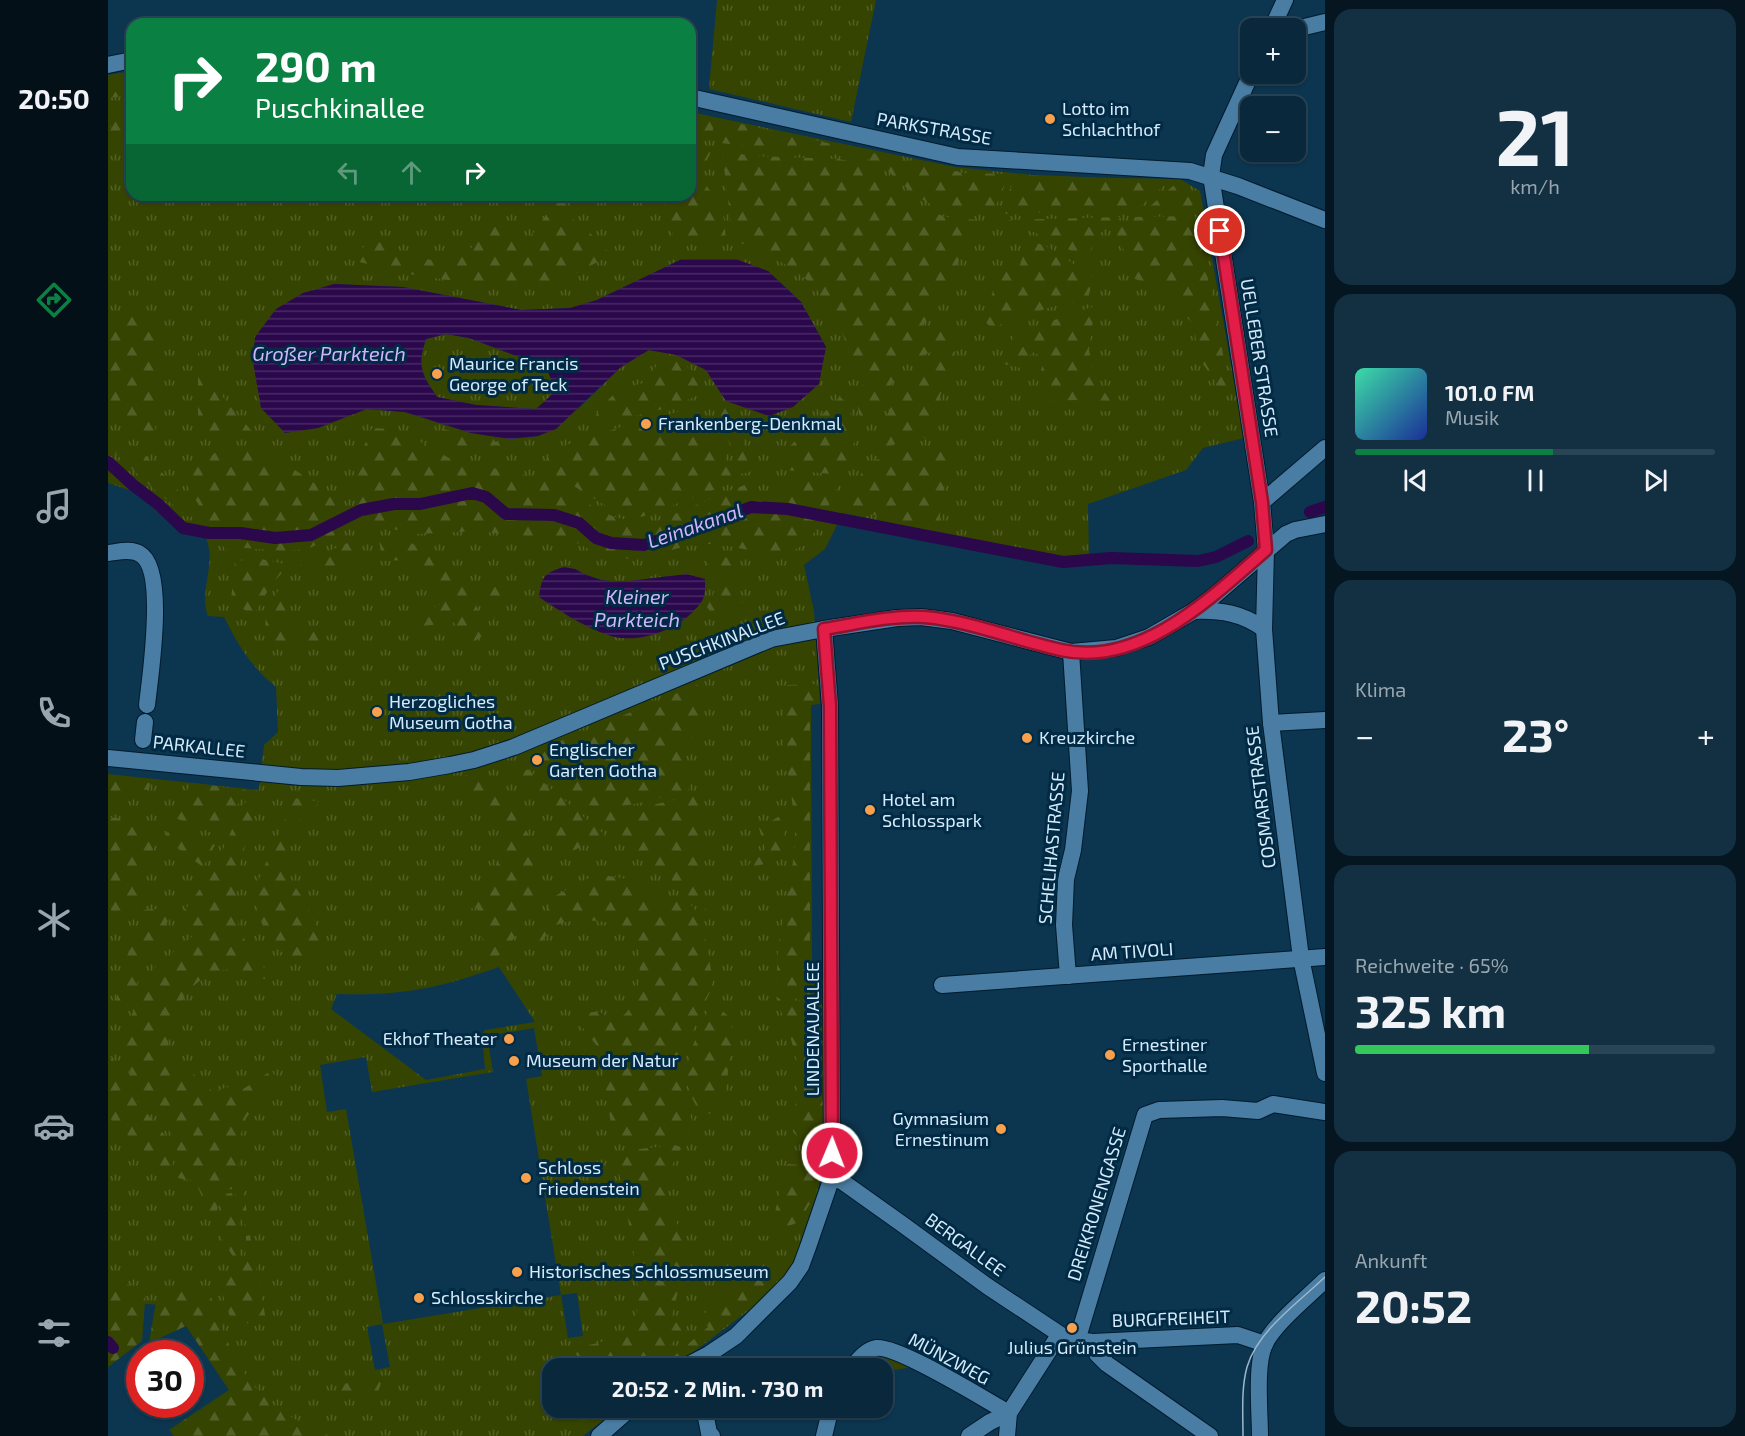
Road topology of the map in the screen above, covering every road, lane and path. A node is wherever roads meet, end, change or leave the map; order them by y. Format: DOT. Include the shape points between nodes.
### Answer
graph roads {
  1 [pos="1285,0"];
  2 [pos="1277,18"];
  3 [pos="1325,22"];
  4 [pos="1306,26"];
  5 [pos="126,61"];
  6 [pos="108,65"];
  7 [pos="1246,84"];
  8 [pos="696,98"];
  9 [pos="1211,176"];
  10 [pos="1325,220"];
  11 [pos="1325,448"];
  12 [pos="1262,502"];
  13 [pos="1325,524"];
  14 [pos="1266,550"];
  15 [pos="108,554"];
  16 [pos="1194,611"];
  17 [pos="824,629"];
  18 [pos="1264,629"];
  19 [pos="1071,652"];
  20 [pos="147,705"];
  21 [pos="1325,720"];
  22 [pos="145,722"];
  23 [pos="1271,723"];
  24 [pos="143,740"];
  25 [pos="108,758"];
  26 [pos="286,776"];
  27 [pos="1325,957"];
  28 [pos="1300,958"];
  29 [pos="1068,976"];
  30 [pos="942,985"];
  31 [pos="1325,1073"];
  32 [pos="1325,1112"];
  33 [pos="832,1177"];
  34 [pos="1325,1280"];
  35 [pos="1059,1335"];
  36 [pos="1085,1341"];
  37 [pos="1265,1344"];
  38 [pos="701,1358"];
  39 [pos="860,1358"];
  40 [pos="1009,1413"];
  41 [pos="619,1418"];
  42 [pos="706,1418"];
  43 [pos="829,1418"];
  44 [pos="599,1436"];
  45 [pos="712,1436"];
  46 [pos="825,1436"];
  47 [pos="969,1436"];
  48 [pos="1007,1436"];
  49 [pos="1210,1436"];
  50 [pos="1260,1436"];
  1 -- 2 [label="street"];
  3 -- 4 [label="street"];
  5 -- 6 [label="street"];
  7 -- 9 [label="street, UELLEBER STRASSE" via="1214,155"];
  8 -- 9 [label="street, PARKSTRASSE" via="958,158 1174,169"];
  9 -- 10 [label="street, PARKSTRASSE"];
  9 -- 12 [label="street, UELLEBER STRASSE"];
  11 -- 12 [label="street"];
  12 -- 14 [label="street, UELLEBER STRASSE"];
  13 -- 14 [label="street, PUSCHKINALLEE" via="1295,530"];
  14 -- 16 [label="street, PUSCHKINALLEE"];
  14 -- 18 [label="street, COSMARSTRASSE"];
  15 -- 20 [label="street" via="133,551 149,563 156,614"];
  16 -- 18 [label="street" via="1233,613"];
  16 -- 19 [label="street, PUSCHKINALLEE" via="1130,644 1101,651"];
  17 -- 19 [label="street, PUSCHKINALLEE" via="921,617 952,621"];
  17 -- 26 [label="street, PUSCHKINALLEE" via="771,639 492,755 409,772 338,778"];
  17 -- 33 [label="street, LINDENAUALLEE" via="830,706"];
  18 -- 23 [label="street, COSMARSTRASSE"];
  19 -- 29 [label="street, SCHELIHASTRASSE" via="1080,791 1066,879"];
  21 -- 23 [label="street"];
  22 -- 24 [label="street"];
  23 -- 28 [label="street, COSMARSTRASSE"];
  25 -- 26 [label="street, PARKALLEE"];
  27 -- 28 [label="street, AM TIVOLI"];
  28 -- 29 [label="street, AM TIVOLI"];
  28 -- 31 [label="street, COSMARSTRASSE"];
  29 -- 30 [label="street, AM TIVOLI"];
  32 -- 36 [label="street, DREIKRONENGASSE" via="1273,1104 1258,1111 1159,1110 1145,1115"];
  33 -- 35 [label="street, BERGALLEE"];
  33 -- 38 [label="street, LINDENAUALLEE" via="801,1266 790,1282 736,1336"];
  34 -- 37 [label="street"];
  35 -- 36 [label="street, BERGALLEE"];
  35 -- 40 [label="street"];
  36 -- 37 [label="street, BURGFREIHEIT" via="1238,1335"];
  36 -- 49 [label="street" via="1107,1364"];
  37 -- 50 [label="street" via="1260,1363"];
  39 -- 40 [label="street, MÜNZWEG" via="868,1350 887,1348"];
  40 -- 47 [label="street"];
  40 -- 48 [label="street"];
  41 -- 44 [label="street"];
  42 -- 45 [label="street"];
  43 -- 46 [label="street"];
}
